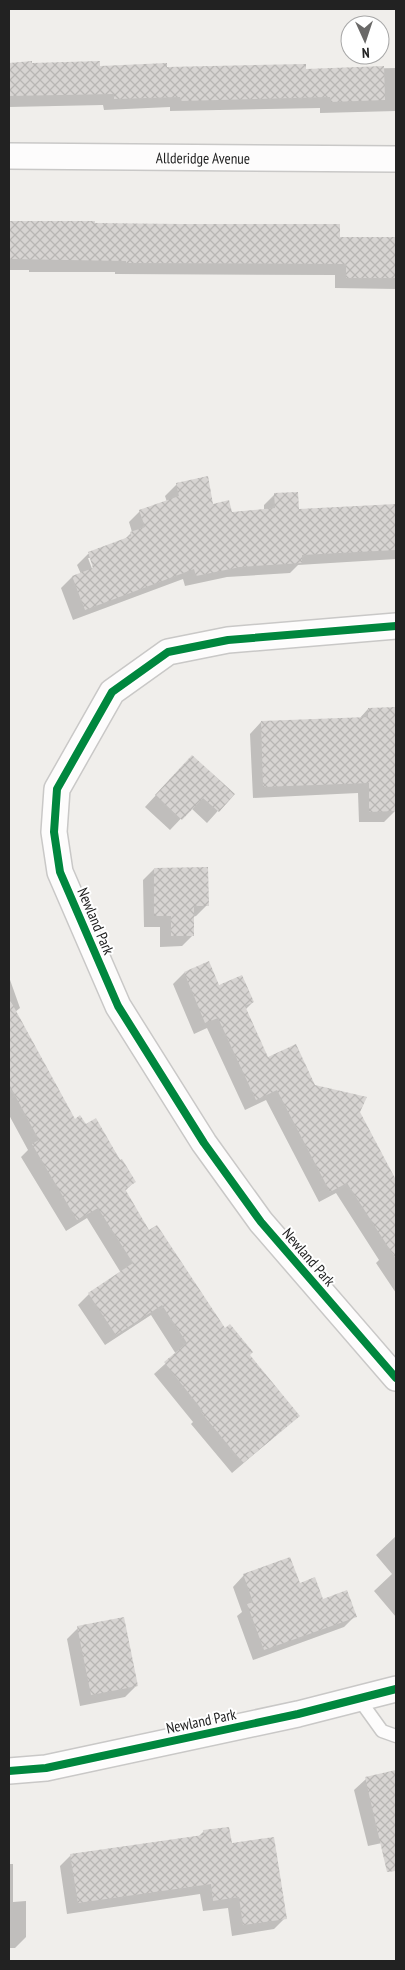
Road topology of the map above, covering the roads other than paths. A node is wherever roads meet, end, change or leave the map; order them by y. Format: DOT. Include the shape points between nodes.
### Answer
graph roads {
  1 [pos="9,156"];
  2 [pos="396,159"];
  3 [pos="396,626"];
  4 [pos="396,1378"];
  5 [pos="396,1689"];
  6 [pos="359,1699"];
  7 [pos="396,1736"];
  8 [pos="9,1771"];
  1 -- 2 [label="street, Allderidge Avenue"];
  3 -- 4 [label="street, Newland Park" via="228,640 168,652 112,692 58,789 54,832 60,872 118,1006 204,1143 261,1222"];
  5 -- 6 [label="street, Newland Park"];
  6 -- 7 [label="lane" via="382,1731"];
  6 -- 8 [label="street, Newland Park" via="56,1766"];
}
